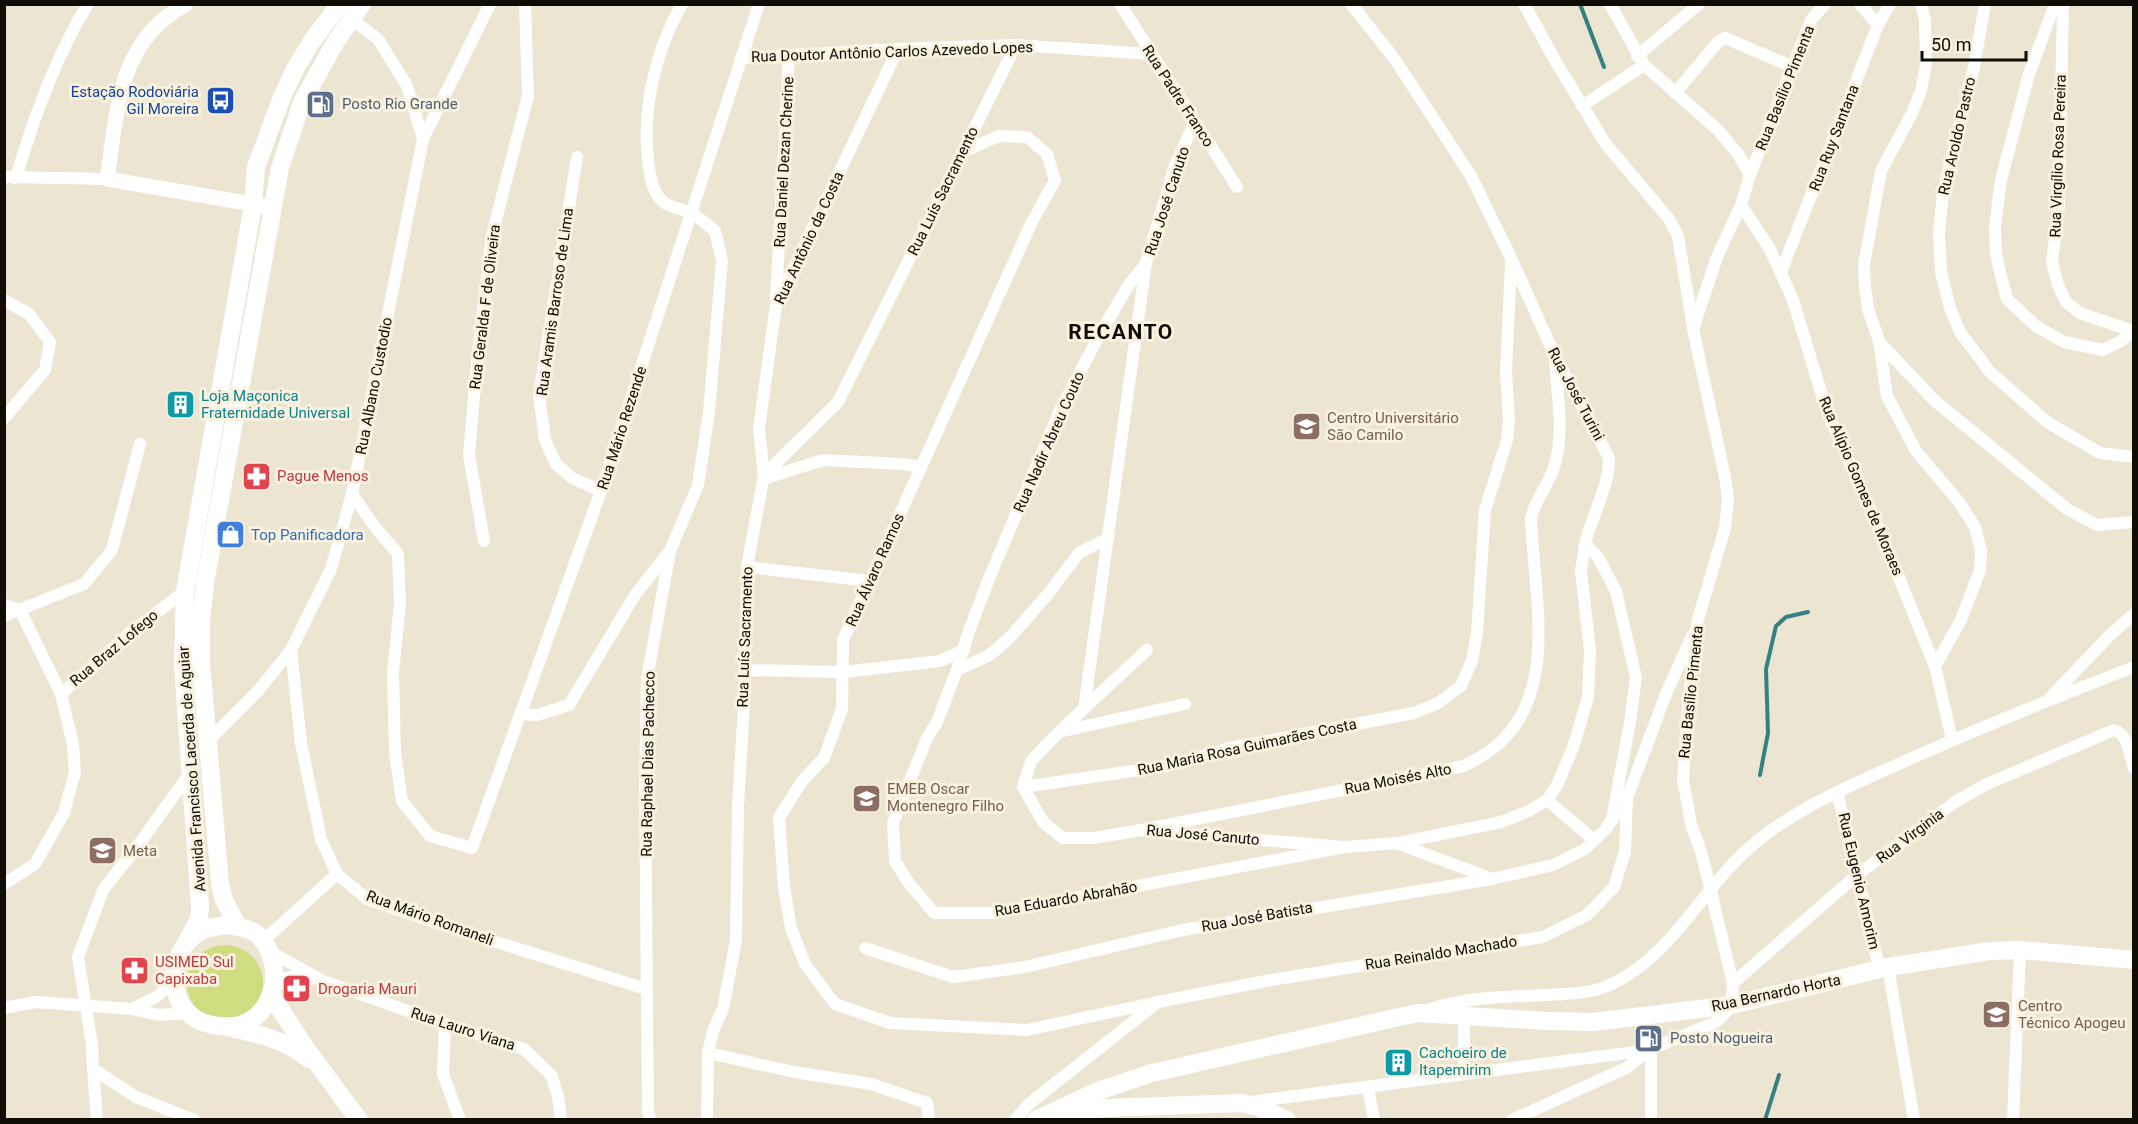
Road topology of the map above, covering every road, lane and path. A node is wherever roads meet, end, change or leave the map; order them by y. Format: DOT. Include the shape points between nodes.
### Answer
graph roads {
  1 [pos="88,4"];
  2 [pos="186,4"];
  3 [pos="362,4"];
  4 [pos="490,4"];
  5 [pos="525,4"];
  6 [pos="682,4"];
  7 [pos="759,4"];
  8 [pos="1120,4"];
  9 [pos="1351,4"];
  10 [pos="1524,4"];
  11 [pos="1610,4"];
  12 [pos="1699,4"];
  13 [pos="1824,4"];
  14 [pos="1860,4"];
  15 [pos="1890,4"];
  16 [pos="1921,4"];
  17 [pos="1984,4"];
  18 [pos="2055,4"];
  19 [pos="2063,4"];
  20 [pos="339,9"];
  21 [pos="1878,25"];
  22 [pos="1016,45"];
  23 [pos="898,49"];
  24 [pos="1151,54"];
  25 [pos="789,55"];
  26 [pos="741,58"];
  27 [pos="1641,61"];
  28 [pos="1793,67"];
  29 [pos="1675,93"];
  30 [pos="1582,106"];
  31 [pos="1195,122"];
  32 [pos="423,139"];
  33 [pos="962,152"];
  34 [pos="577,157"];
  35 [pos="1750,175"];
  36 [pos="10,177"];
  37 [pos="107,179"];
  38 [pos="1237,187"];
  39 [pos="253,205"];
  40 [pos="1741,206"];
  41 [pos="273,207"];
  42 [pos="692,214"];
  43 [pos="1511,258"];
  44 [pos="1146,263"];
  45 [pos="1781,272"];
  46 [pos="4,300"];
  47 [pos="776,305"];
  48 [pos="1693,328"];
  49 [pos="2133,331"];
  50 [pos="1879,341"];
  51 [pos="1555,356"];
  52 [pos="4,418"];
  53 [pos="140,444"];
  54 [pos="2133,457"];
  55 [pos="921,467"];
  56 [pos="763,477"];
  57 [pos="601,491"];
  58 [pos="352,494"];
  59 [pos="2133,522"];
  60 [pos="1108,538"];
  61 [pos="484,541"];
  62 [pos="1585,544"];
  63 [pos="670,551"];
  64 [pos="747,567"];
  65 [pos="870,581"];
  66 [pos="185,591"];
  67 [pos="4,605"];
  68 [pos="20,610"];
  69 [pos="2133,614"];
  70 [pos="4,616"];
  71 [pos="1697,622"];
  72 [pos="291,650"];
  73 [pos="964,650"];
  74 [pos="1147,650"];
  75 [pos="1935,666"];
  76 [pos="2133,666"];
  77 [pos="744,670"];
  78 [pos="957,670"];
  79 [pos="844,672"];
  80 [pos="61,694"];
  81 [pos="2046,701"];
  82 [pos="1185,704"];
  83 [pos="1084,709"];
  84 [pos="520,714"];
  85 [pos="1059,732"];
  86 [pos="1952,740"];
  87 [pos="208,741"];
  88 [pos="2133,768"];
  89 [pos="190,772"];
  90 [pos="1023,787"];
  91 [pos="1837,792"];
  92 [pos="1627,798"];
  93 [pos="1547,800"];
  94 [pos="1612,819"];
  95 [pos="1141,830"];
  96 [pos="1594,840"];
  97 [pos="1396,843"];
  98 [pos="1345,847"];
  99 [pos="337,874"];
  100 [pos="1857,875"];
  101 [pos="1492,879"];
  102 [pos="4,884"];
  103 [pos="1710,888"];
  104 [pos="238,927"];
  105 [pos="187,941"];
  106 [pos="267,946"];
  107 [pos="865,948"];
  108 [pos="2020,950"];
  109 [pos="2133,960"];
  110 [pos="1884,969"];
  111 [pos="323,981"];
  112 [pos="174,982"];
  113 [pos="1733,983"];
  114 [pos="273,988"];
  115 [pos="646,989"];
  116 [pos="1158,1002"];
  117 [pos="1732,1005"];
  118 [pos="4,1008"];
  119 [pos="132,1009"];
  120 [pos="188,1013"];
  121 [pos="1417,1013"];
  122 [pos="1464,1016"];
  123 [pos="445,1024"];
  124 [pos="226,1027"];
  125 [pos="1651,1049"];
  126 [pos="708,1053"];
  127 [pos="320,1068"];
  128 [pos="93,1069"];
  129 [pos="1464,1074"];
  130 [pos="1368,1087"];
  131 [pos="1242,1103"];
  132 [pos="1042,1117"];
  133 [pos="96,1119"];
  134 [pos="194,1119"];
  135 [pos="359,1119"];
  136 [pos="460,1119"];
  137 [pos="561,1119"];
  138 [pos="650,1119"];
  139 [pos="707,1119"];
  140 [pos="929,1119"];
  141 [pos="1016,1119"];
  142 [pos="1287,1119"];
  143 [pos="1374,1119"];
  144 [pos="1512,1119"];
  145 [pos="1651,1119"];
  146 [pos="1914,1119"];
  147 [pos="2013,1119"];
  1 -- 36 [label="street" via="72,31"];
  2 -- 37 [label="street" via="150,33 133,59 121,91"];
  3 -- 20 [label="main road"];
  4 -- 32 [label="street, Rua Albano Custodio"];
  5 -- 61 [label="street, Rua Geralda F de Oliveira" via="528,96 492,235 469,455"];
  6 -- 42 [label="street, Rua Raphael Dias Pachecco" via="659,56 648,108 647,148 650,183 664,202"];
  7 -- 26 [label="street, Rua Mário Rezende"];
  8 -- 24 [label="street, Rua Padre Franco"];
  9 -- 43 [label="street, Rua José Turini" via="1394,58 1471,176"];
  10 -- 30 [label="street"];
  11 -- 27 [label="street"];
  12 -- 27 [label="street"];
  13 -- 28 [label="street, Rua Basílio Pimenta" via="1811,20"];
  14 -- 21 [label="street"];
  15 -- 21 [label="street, Rua Ruy Santana"];
  16 -- 50 [label="street" via="1927,40 1921,91 1881,171 1864,265 1868,309"];
  17 -- 54 [label="street, Rua Aroldo Pastro" via="1974,67 1942,192 1941,272 1950,308 1960,332 1990,372 2047,422 2100,453"];
  18 -- 49 [label="street" via="2029,74 2001,180 1995,226 2001,276 2007,299 2036,326 2064,342 2103,350"];
  19 -- 49 [label="street, Rua Virgílio Rosa Pereira" via="2059,206 2052,262 2066,302 2080,313"];
  20 -- 32 [label="street" via="378,39 407,86"];
  20 -- 39 [label="main road, Avenida Francisco Lacerda de Aguiar" via="312,41 282,97 256,167"];
  20 -- 41 [label="main road, Avenida Francisco Lacerda de Aguiar" via="330,51 302,102 280,168"];
  21 -- 45 [label="street, Rua Ruy Santana"];
  22 -- 23 [label="street, Rua Doutor Antônio Carlos Azevedo Lopes"];
  22 -- 24 [label="street, Rua Doutor Antônio Carlos Azevedo Lopes"];
  22 -- 33 [label="street, Rua Luís Sacramento"];
  23 -- 25 [label="street, Rua Doutor Antônio Carlos Azevedo Lopes"];
  23 -- 47 [label="street, Rua Antônio da Costa"];
  24 -- 31 [label="street, Rua Padre Franco"];
  25 -- 26 [label="street, Rua Doutor Antônio Carlos Azevedo Lopes"];
  25 -- 47 [label="street, Rua Daniel Dezan Cherine"];
  26 -- 42 [label="street, Rua Mário Rezende"];
  27 -- 29 [label="street, Rua Basílio Pimenta"];
  27 -- 30 [label="street"];
  28 -- 29 [label="street" via="1725,38"];
  28 -- 35 [label="street, Rua Basílio Pimenta"];
  29 -- 35 [label="street, Rua Basílio Pimenta" via="1729,142"];
  30 -- 48 [label="street" via="1678,236"];
  31 -- 38 [label="street, Rua Padre Franco"];
  31 -- 44 [label="street, Rua José Canuto" via="1175,165"];
  32 -- 58 [label="street, Rua Albano Custodio"];
  33 -- 55 [label="street, Rua Álvaro Ramos" via="999,136 1027,137 1047,154 1054,180"];
  33 -- 56 [label="street, Rua Luís Sacramento" via="838,402"];
  34 -- 57 [label="street, Rua Aramis Barroso de Lima" via="539,395 546,440 556,464 572,478"];
  35 -- 40 [label="street, Rua Basílio Pimenta"];
  36 -- 37 [label="street"];
  37 -- 39 [label="street"];
  39 -- 41 [label="street"];
  39 -- 66 [label="main road, Avenida Francisco Lacerda de Aguiar"];
  40 -- 45 [label="street, Rua Alípio Gomes de Moraes"];
  40 -- 48 [label="street, Rua Basílio Pimenta" via="1717,257"];
  41 -- 87 [label="main road, Avenida Francisco Lacerda de Aguiar" via="205,583 201,662"];
  42 -- 57 [label="street, Rua Mário Rezende"];
  42 -- 63 [label="street, Rua Raphael Dias Pachecco" via="715,231 722,261 721,279 698,485"];
  43 -- 51 [label="street, Rua José Turini"];
  43 -- 90 [label="street, Rua Maria Rosa Guimarães Costa" via="1507,440 1485,510 1477,633 1472,661 1461,686 1438,703 1414,713 1230,748 1167,766"];
  44 -- 60 [label="street, Rua José Canuto"];
  44 -- 73 [label="street, Rua Nadir Abreu Couto" via="1128,286 1061,408 1023,493"];
  45 -- 75 [label="street, Rua Alípio Gomes de Moraes" via="1827,412"];
  46 -- 52 [label="street" via="29,314 50,342 45,369"];
  47 -- 56 [label="street, Rua Antônio da Costa" via="759,429"];
  48 -- 71 [label="street, Rua Basílio Pimenta" via="1728,500 1725,528"];
  50 -- 59 [label="street" via="1935,401 2067,509 2097,525"];
  50 -- 75 [label="street" via="1887,396 1898,420 1916,451 1975,527 1981,551 1980,570 1961,620"];
  51 -- 62 [label="street, Rua José Turini" via="1609,458 1607,479"];
  51 -- 95 [label="street, Rua Moisés Alto" via="1558,454 1531,518 1539,609 1536,676 1529,703 1508,735 1492,750 1464,766"];
  53 -- 68 [label="street" via="112,550 84,584"];
  55 -- 56 [label="street" via="823,460"];
  55 -- 65 [label="street, Rua Álvaro Ramos"];
  56 -- 64 [label="street, Rua Luís Sacramento"];
  57 -- 84 [label="street, Rua Mário Rezende"];
  58 -- 72 [label="street, Rua Albano Custodio" via="331,569"];
  58 -- 84 [label="street, Rua Mário Rezende" via="398,554 400,604 393,672 395,753 402,801 430,836 472,848"];
  60 -- 78 [label="street" via="1079,553 1048,594 996,650"];
  60 -- 83 [label="street, Rua José Canuto"];
  62 -- 93 [label="street, Rua José Turini" via="1581,572 1590,650 1588,697 1573,748"];
  62 -- 94 [label="street" via="1598,557 1616,591 1636,678"];
  63 -- 84 [label="street" via="635,595 569,705 537,715"];
  63 -- 115 [label="street, Rua Raphael Dias Pachecco" via="647,679"];
  64 -- 65 [label="street"];
  64 -- 77 [label="street, Rua Luís Sacramento"];
  65 -- 79 [label="street, Rua Álvaro Ramos" via="843,640"];
  66 -- 80 [label="street, Rua Braz Lofego"];
  66 -- 89 [label="main road, Avenida Francisco Lacerda de Aguiar" via="183,666"];
  67 -- 68 [label="street"];
  68 -- 70 [label="street"];
  68 -- 80 [label="street, Rua Braz Lofego"];
  69 -- 81 [label="street"];
  71 -- 92 [label="street, Rua Reinaldo Machado"];
  71 -- 103 [label="street, Rua Basílio Pimenta" via="1683,779 1691,824"];
  72 -- 87 [label="street, Rua Albano Custodio" via="258,691"];
  72 -- 99 [label="street, Rua Mário Romaneli" via="301,743 321,839"];
  73 -- 78 [label="street"];
  73 -- 79 [label="street" via="940,661"];
  74 -- 83 [label="street"];
  75 -- 86 [label="street, Rua Alípio Gomes de Moraes"];
  76 -- 81 [label="street"];
  77 -- 79 [label="street"];
  77 -- 126 [label="street, Rua Luís Sacramento" via="736,940 723,1009"];
  78 -- 98 [label="street, Rua Eduardo Abrahão" via="893,823 895,861 934,912 994,913"];
  79 -- 116 [label="street, Rua Álvaro Ramos" via="842,709 824,758 802,781 779,818 791,928 805,964 835,1004 890,1023 1027,1030"];
  80 -- 102 [label="street" via="75,772 64,813 35,864"];
  81 -- 86 [label="street"];
  82 -- 85 [label="street"];
  83 -- 85 [label="street"];
  85 -- 90 [label="street" via="1031,761"];
  86 -- 91 [label="street"];
  87 -- 104 [label="main road, Avenida Francisco Lacerda de Aguiar" via="220,884"];
  88 -- 100 [label="street, Rua Virginia" via="2124,735 2114,730 1963,797"];
  89 -- 105 [label="main road, Avenida Francisco Lacerda de Aguiar" via="200,906 199,919"];
  89 -- 128 [label="street" via="103,890 78,957"];
  90 -- 95 [label="street, Rua José Canuto" via="1044,823 1063,838 1094,838"];
  91 -- 100 [label="street, Rua Eugenio Amorim"];
  91 -- 103 [label="street" via="1800,811 1755,843"];
  92 -- 94 [label="street, Rua José Batista"];
  92 -- 116 [label="street, Rua Reinaldo Machado" via="1625,852 1614,887 1587,915 1543,937"];
  93 -- 96 [label="street"];
  93 -- 97 [label="street" via="1501,822"];
  94 -- 96 [label="street, Rua José Batista"];
  95 -- 98 [label="street, Rua José Canuto"];
  96 -- 101 [label="street, Rua José Batista" via="1553,865"];
  97 -- 98 [label="street, Rua José Canuto"];
  97 -- 101 [label="street, Rua José Canuto"];
  99 -- 106 [label="street"];
  99 -- 115 [label="street, Rua Mário Romaneli" via="367,899"];
  100 -- 110 [label="street, Rua Eugenio Amorim"];
  100 -- 113 [label="street, Rua Virginia"];
  101 -- 107 [label="street, Rua José Batista" via="1183,930 1025,967 953,977"];
  103 -- 113 [label="street, Rua Basílio Pimenta"];
  103 -- 121 [label="street" via="1661,948 1634,972 1610,985 1576,993 1473,999"];
  104 -- 105 [label="main road" via="225,925 203,930"];
  104 -- 106 [label="main road" via="251,930"];
  105 -- 112 [label="main road" via="179,953"];
  106 -- 111 [label="street, Rua Lauro Viana"];
  106 -- 114 [label="main road" via="275,967"];
  108 -- 109 [label="main road, Rua Bernardo Horta"];
  108 -- 110 [label="main road, Rua Bernardo Horta" via="1990,951"];
  108 -- 147 [label="street"];
  110 -- 117 [label="main road, Rua Bernardo Horta"];
  110 -- 146 [label="street, Rua Eugenio Amorim"];
  111 -- 114 [label="street, Rua Lauro Viana" via="294,976"];
  111 -- 123 [label="street, Rua Lauro Viana"];
  112 -- 119 [label="street"];
  112 -- 120 [label="main road"];
  113 -- 117 [label="street, Rua Basílio Pimenta"];
  114 -- 124 [label="main road" via="267,1005 257,1015 245,1023"];
  114 -- 127 [label="main road"];
  115 -- 138 [label="street, Rua Raphael Dias Pachecco"];
  116 -- 141 [label="street, Rua Reinaldo Machado"];
  117 -- 122 [label="main road, Rua Bernardo Horta" via="1593,1022"];
  117 -- 125 [label="street" via="1716,1022"];
  118 -- 119 [label="street" via="35,1002"];
  119 -- 120 [label="street" via="159,1015"];
  120 -- 124 [label="main road" via="208,1025"];
  121 -- 122 [label="main road, Rua Bernardo Horta"];
  121 -- 132 [label="main road, Rua Bernardo Horta" via="1152,1074 1098,1091"];
  122 -- 129 [label="street"];
  123 -- 136 [label="street" via="443,1074"];
  123 -- 137 [label="street, Rua Lauro Viana" via="524,1049 551,1075"];
  124 -- 127 [label="main road" via="277,1040 299,1050"];
  125 -- 129 [label="street"];
  125 -- 144 [label="street" via="1626,1068"];
  125 -- 145 [label="street"];
  126 -- 139 [label="street, Rua Luís Sacramento"];
  126 -- 140 [label="street" via="871,1084 927,1103"];
  127 -- 135 [label="main road"];
  128 -- 133 [label="street"];
  128 -- 134 [label="street" via="136,1097"];
  129 -- 130 [label="street"];
  130 -- 131 [label="street"];
  130 -- 143 [label="street"];
  131 -- 132 [label="main road" via="1106,1108"];
  131 -- 142 [label="main road"];
}
